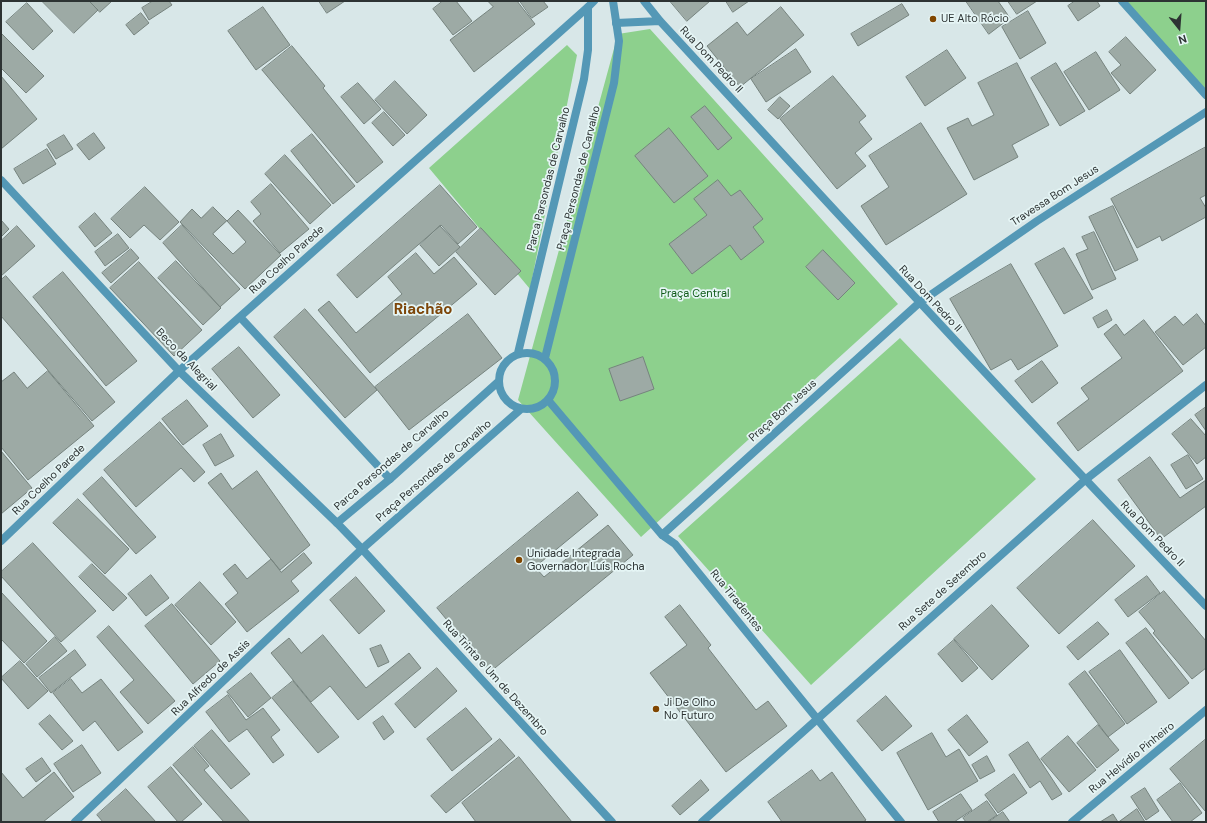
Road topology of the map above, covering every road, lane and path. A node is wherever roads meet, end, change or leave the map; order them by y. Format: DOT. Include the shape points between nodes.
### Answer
graph roads {
  1 [pos="594,1"];
  2 [pos="613,1"];
  3 [pos="644,1"];
  4 [pos="1122,1"];
  5 [pos="588,7"];
  6 [pos="660,21"];
  7 [pos="616,23"];
  8 [pos="1206,95"];
  9 [pos="1206,112"];
  10 [pos="1,180"];
  11 [pos="919,303"];
  12 [pos="240,317"];
  13 [pos="518,353"];
  14 [pos="545,358"];
  15 [pos="179,370"];
  16 [pos="498,382"];
  17 [pos="1206,385"];
  18 [pos="548,400"];
  19 [pos="522,409"];
  20 [pos="390,479"];
  21 [pos="1085,480"];
  22 [pos="337,523"];
  23 [pos="662,535"];
  24 [pos="1,541"];
  25 [pos="362,549"];
  26 [pos="1206,606"];
  27 [pos="1206,710"];
  28 [pos="817,718"];
  29 [pos="76,822"];
  30 [pos="612,822"];
  31 [pos="702,822"];
  32 [pos="901,822"];
  33 [pos="1072,822"];
  1 -- 5 [label="street, Rua Coelho Parede"];
  2 -- 7 [label="street, Praça Persondas de Carvalho"];
  3 -- 6 [label="street, Rua Dom Pedro II"];
  4 -- 8 [label="street"];
  5 -- 12 [label="street, Rua Coelho Parede"];
  5 -- 13 [label="street, Parca Parsondas de Carvalho" via="588,50 584,79"];
  6 -- 7 [label="street"];
  6 -- 11 [label="street, Rua Dom Pedro II"];
  7 -- 14 [label="street, Praça Persondas de Carvalho" via="619,41 614,84"];
  9 -- 11 [label="street, Travessa Bom Jesus" via="1037,221"];
  10 -- 15 [label="street, Beco da Alegrial"];
  11 -- 21 [label="street, Rua Dom Pedro II"];
  11 -- 23 [label="street, Praça Bom Jesus"];
  12 -- 15 [label="street, Rua Coelho Parede"];
  12 -- 20 [label="street"];
  13 -- 14 [label="street" via="527,352"];
  13 -- 16 [label="street" via="503,364"];
  14 -- 18 [label="street" via="551,365 556,383"];
  15 -- 22 [label="street, Beco da Alegrial"];
  15 -- 24 [label="street, Rua Coelho Parede"];
  16 -- 19 [label="street" via="505,400"];
  16 -- 20 [label="street, Parca Parsondas de Carvalho"];
  17 -- 21 [label="street, Rua Sete de Setembro"];
  18 -- 19 [label="street" via="531,409"];
  18 -- 23 [label="street, Rua Tiradentes"];
  19 -- 25 [label="street, Praça Persondas de Carvalho"];
  20 -- 22 [label="street, Parca Parsondas de Carvalho"];
  21 -- 26 [label="street, Rua Dom Pedro II"];
  21 -- 28 [label="street, Rua Sete de Setembro"];
  22 -- 25 [label="street, Beco da Alegrial"];
  23 -- 28 [label="street, Rua Tiradentes" via="675,544"];
  25 -- 29 [label="street, Rua Alfredo de Assis"];
  25 -- 30 [label="street, Rua Trinta e Um de Dezembro"];
  27 -- 33 [label="street, Rua Helvídio Pinheiro"];
  28 -- 31 [label="street, Rua Sete de Setembro"];
  28 -- 32 [label="street, Rua Tiradentes"];
}
